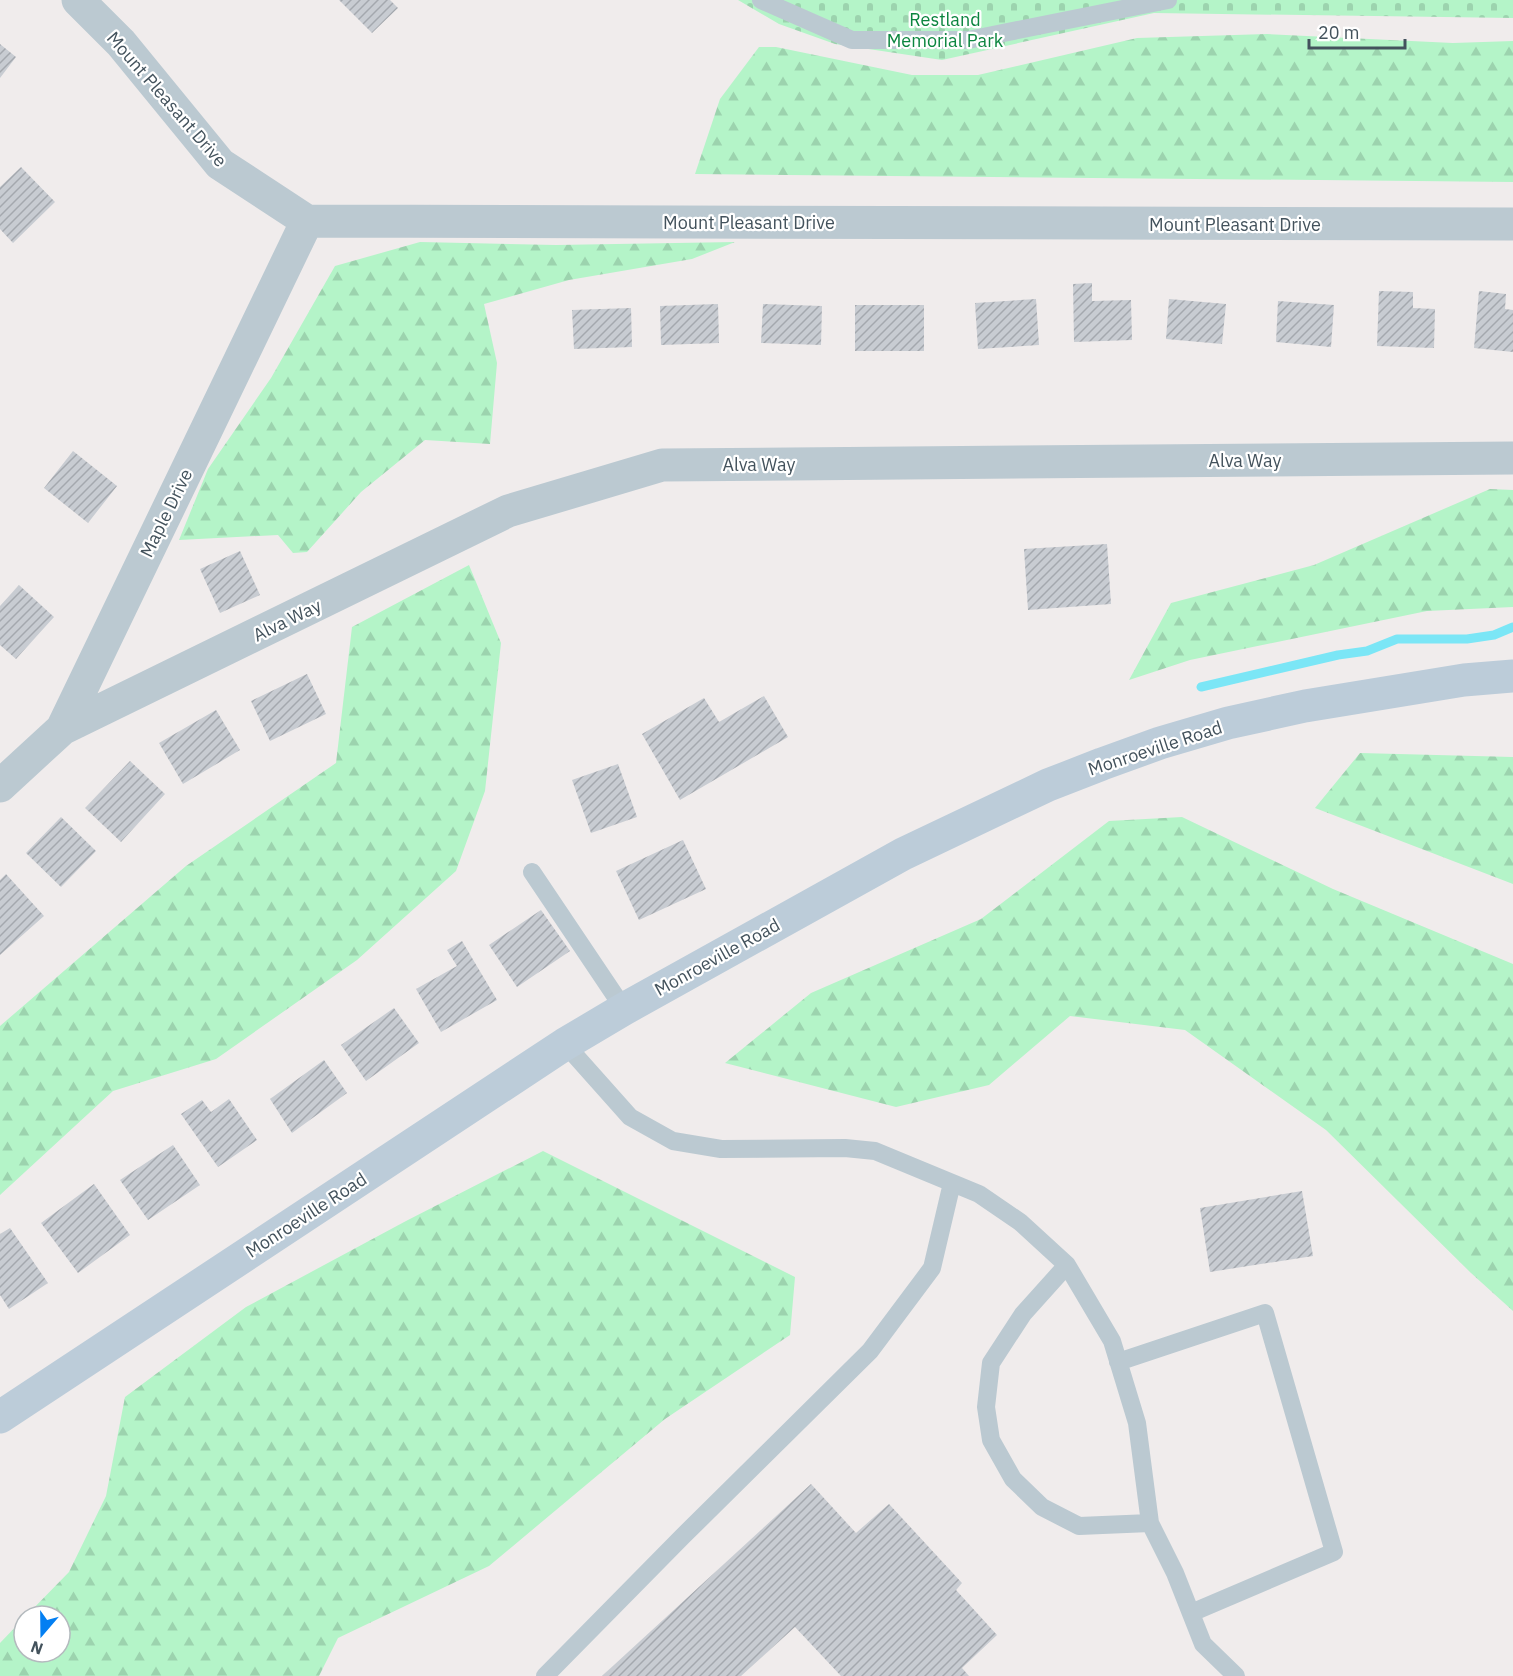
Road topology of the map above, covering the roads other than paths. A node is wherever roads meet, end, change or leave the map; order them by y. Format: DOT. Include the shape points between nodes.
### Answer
graph roads {
  1 [pos="78,0"];
  2 [pos="761,0"];
  3 [pos="1168,0"];
  4 [pos="307,221"];
  5 [pos="1513,224"];
  6 [pos="1513,458"];
  7 [pos="1513,676"];
  8 [pos="62,729"];
  9 [pos="0,786"];
  10 [pos="532,872"];
  11 [pos="624,1009"];
  12 [pos="565,1044"];
  13 [pos="952,1183"];
  14 [pos="1067,1265"];
  15 [pos="1118,1362"];
  16 [pos="0,1417"];
  17 [pos="1150,1523"];
  18 [pos="1191,1613"];
  19 [pos="545,1676"];
  20 [pos="1236,1676"];
  1 -- 4 [label="street, Mount Pleasant Drive" via="121,43 220,164"];
  2 -- 3 [label="lane" via="852,40 968,40"];
  4 -- 5 [label="street, Mount Pleasant Drive"];
  4 -- 8 [label="street, Maple Drive"];
  6 -- 8 [label="street, Alva Way" via="662,465 508,511"];
  7 -- 11 [label="main road, Monroeville Road" via="1464,680 1305,706 1228,723 1102,764 1048,785 903,854"];
  8 -- 9 [label="street, Maple Drive"];
  10 -- 11 [label="lane"];
  11 -- 12 [label="main road, Monroeville Road"];
  12 -- 13 [label="lane" via="630,1117 673,1141 721,1149 875,1151"];
  12 -- 16 [label="main road, Monroeville Road"];
  13 -- 14 [label="lane" via="979,1194 1020,1222"];
  13 -- 19 [label="lane" via="932,1268 870,1351"];
  14 -- 15 [label="lane" via="1112,1341"];
  14 -- 17 [label="lane" via="1023,1314 992,1363 986,1407 991,1440 1013,1479 1042,1507 1079,1526"];
  15 -- 17 [label="lane" via="1137,1423"];
  15 -- 18 [label="lane" via="1265,1313 1334,1552"];
  17 -- 18 [label="lane"];
  18 -- 20 [label="lane" via="1203,1644"];
}
